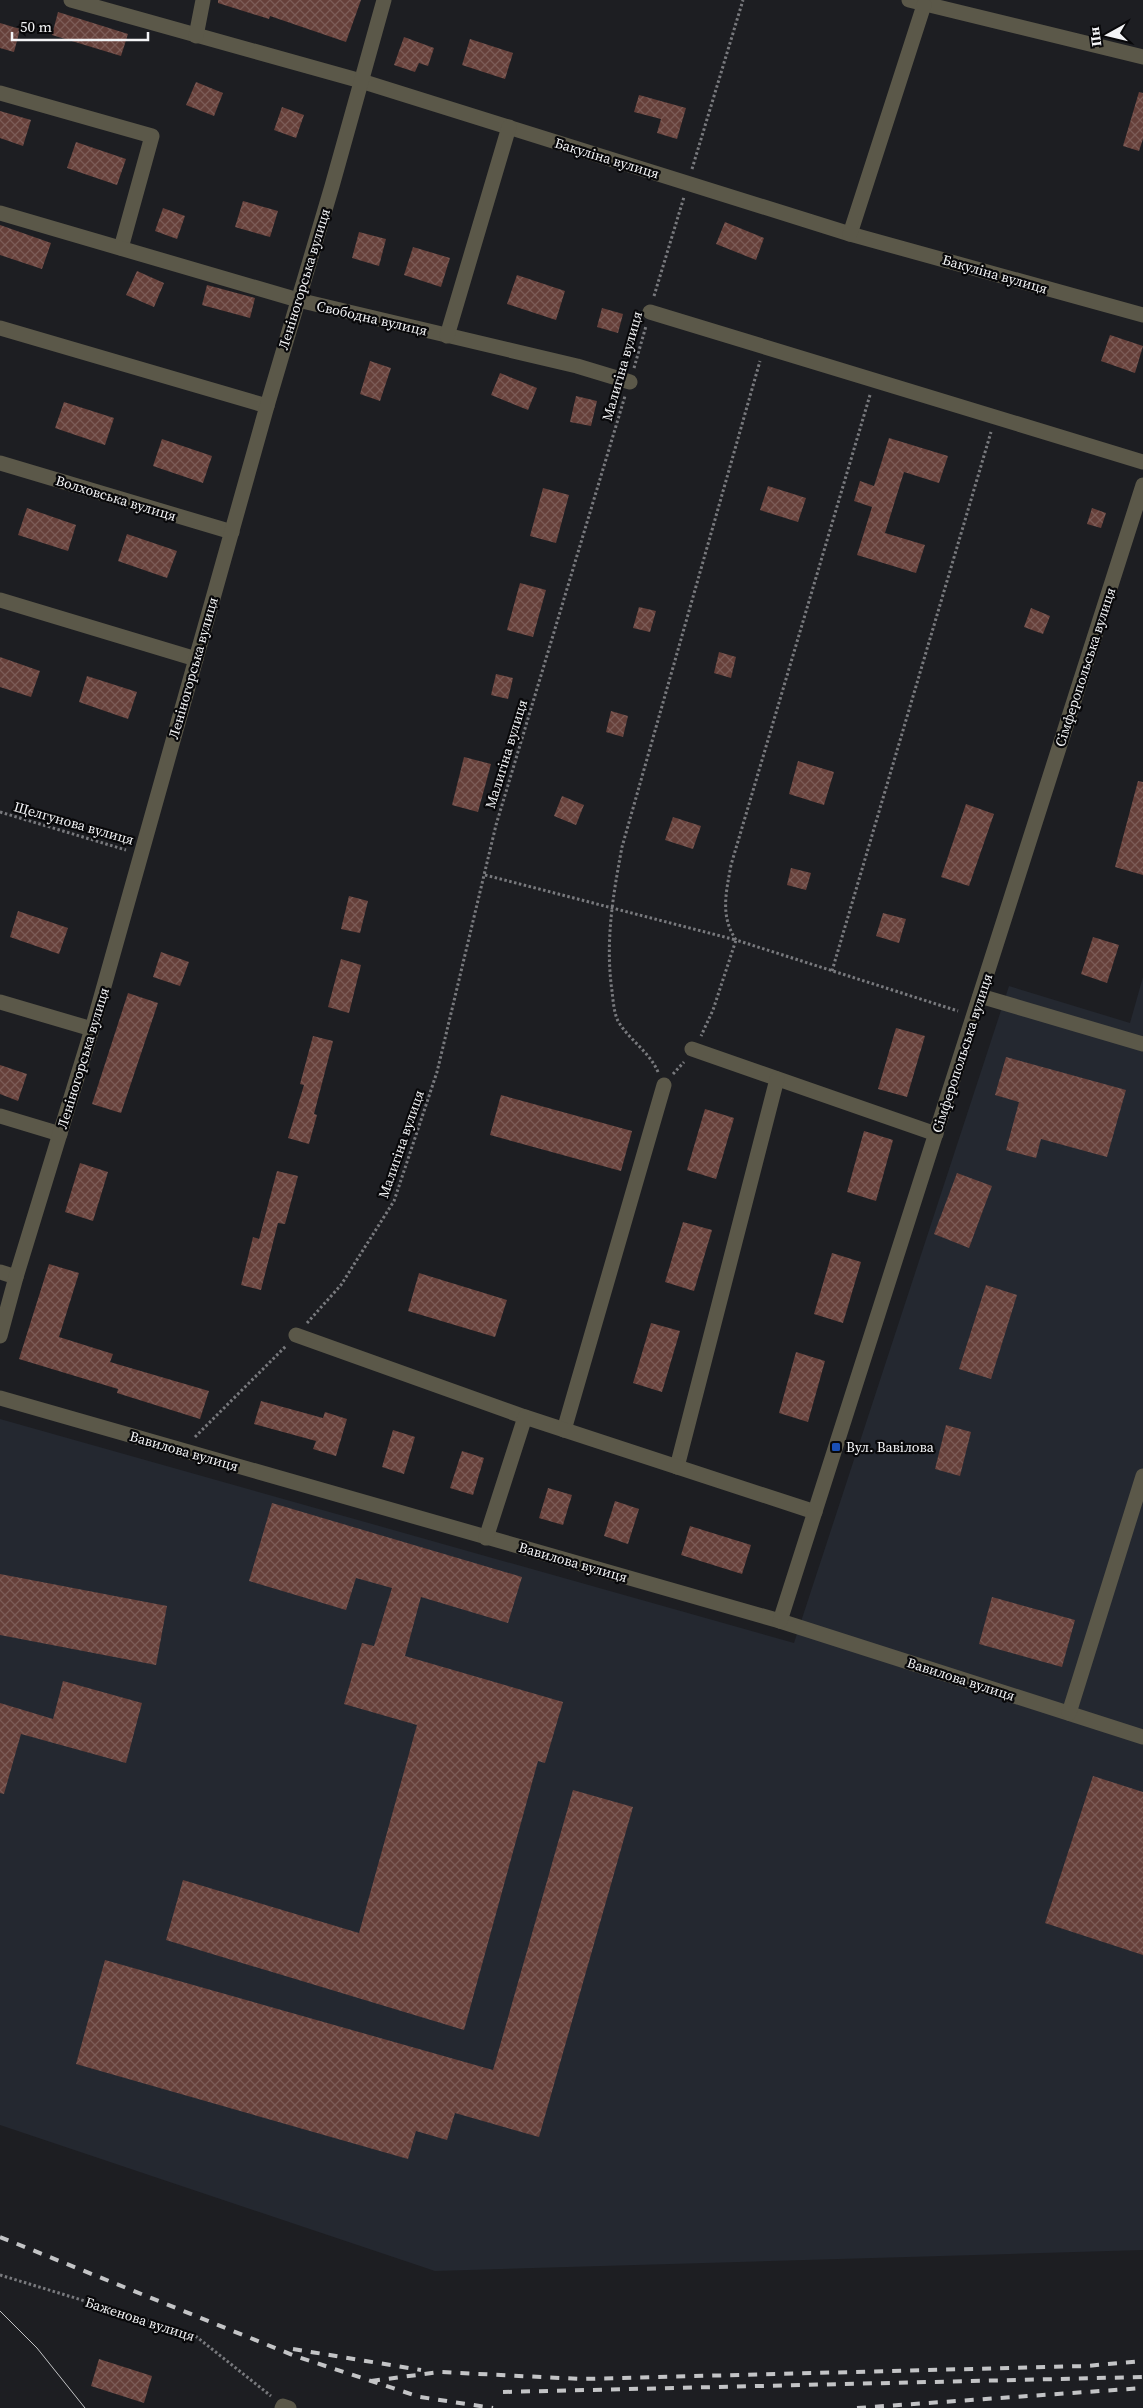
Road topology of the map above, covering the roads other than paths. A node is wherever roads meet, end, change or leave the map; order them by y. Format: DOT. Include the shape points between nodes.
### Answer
graph roads {
  1 [pos="71,0"];
  2 [pos="203,0"];
  3 [pos="384,0"];
  4 [pos="909,0"];
  5 [pos="924,5"];
  6 [pos="196,36"];
  7 [pos="1143,57"];
  8 [pos="362,81"];
  9 [pos="0,93"];
  10 [pos="509,127"];
  11 [pos="0,213"];
  12 [pos="850,234"];
  13 [pos="120,248"];
  14 [pos="298,300"];
  15 [pos="650,312"];
  16 [pos="1143,315"];
  17 [pos="0,328"];
  18 [pos="447,336"];
  19 [pos="630,382"];
  20 [pos="267,406"];
  21 [pos="1143,462"];
  22 [pos="0,463"];
  23 [pos="1143,485"];
  24 [pos="232,532"];
  25 [pos="0,600"];
  26 [pos="196,659"];
  27 [pos="980,996"];
  28 [pos="0,1002"];
  29 [pos="92,1029"];
  30 [pos="1143,1044"];
  31 [pos="692,1049"];
  32 [pos="777,1079"];
  33 [pos="664,1085"];
  34 [pos="0,1116"];
  35 [pos="60,1134"];
  36 [pos="936,1134"];
  37 [pos="0,1272"];
  38 [pos="16,1277"];
  39 [pos="296,1335"];
  40 [pos="0,1336"];
  41 [pos="0,1398"];
  42 [pos="525,1417"];
  43 [pos="564,1430"];
  44 [pos="677,1466"];
  45 [pos="1143,1476"];
  46 [pos="815,1512"];
  47 [pos="486,1538"];
  48 [pos="780,1621"];
  49 [pos="1070,1713"];
  50 [pos="1143,1737"];
  1 -- 6 [label="street, Бакуліна вулиця"];
  2 -- 6 [label="street"];
  3 -- 8 [label="street, Леніногорська вулиця"];
  4 -- 5 [label="street"];
  5 -- 7 [label="street"];
  5 -- 12 [label="street"];
  6 -- 8 [label="street, Бакуліна вулиця"];
  8 -- 10 [label="street, Бакуліна вулиця"];
  8 -- 14 [label="street, Леніногорська вулиця"];
  9 -- 13 [label="street" via="152,136"];
  10 -- 12 [label="street, Бакуліна вулиця"];
  10 -- 18 [label="street"];
  11 -- 13 [label="street, Свободна вулиця"];
  12 -- 16 [label="street, Бакуліна вулиця"];
  13 -- 14 [label="street, Свободна вулиця"];
  14 -- 18 [label="street, Свободна вулиця"];
  14 -- 20 [label="street, Леніногорська вулиця"];
  15 -- 21 [label="street"];
  17 -- 20 [label="street"];
  18 -- 19 [label="street, Свободна вулиця"];
  20 -- 24 [label="street, Леніногорська вулиця"];
  22 -- 24 [label="street, Волховська вулиця"];
  23 -- 27 [label="street, Сімферопольська вулиця"];
  24 -- 26 [label="street, Леніногорська вулиця"];
  25 -- 26 [label="street"];
  26 -- 29 [label="street, Леніногорська вулиця"];
  27 -- 30 [label="street"];
  27 -- 36 [label="street, Сімферопольська вулиця"];
  28 -- 29 [label="street"];
  29 -- 35 [label="street, Леніногорська вулиця"];
  31 -- 32 [label="street"];
  32 -- 36 [label="street"];
  32 -- 44 [label="street"];
  33 -- 43 [label="street"];
  34 -- 35 [label="street"];
  35 -- 38 [label="street, Леніногорська вулиця"];
  36 -- 46 [label="street, Сімферопольська вулиця"];
  37 -- 38 [label="street"];
  38 -- 40 [label="street, Леніногорська вулиця"];
  39 -- 42 [label="street"];
  41 -- 47 [label="street, Вавилова вулиця"];
  42 -- 43 [label="street"];
  42 -- 47 [label="street"];
  43 -- 44 [label="street"];
  44 -- 46 [label="street"];
  45 -- 49 [label="street"];
  46 -- 48 [label="street, Сімферопольська вулиця"];
  47 -- 48 [label="street, Вавилова вулиця"];
  48 -- 49 [label="street, Вавилова вулиця"];
  49 -- 50 [label="street, Вавилова вулиця"];
}
